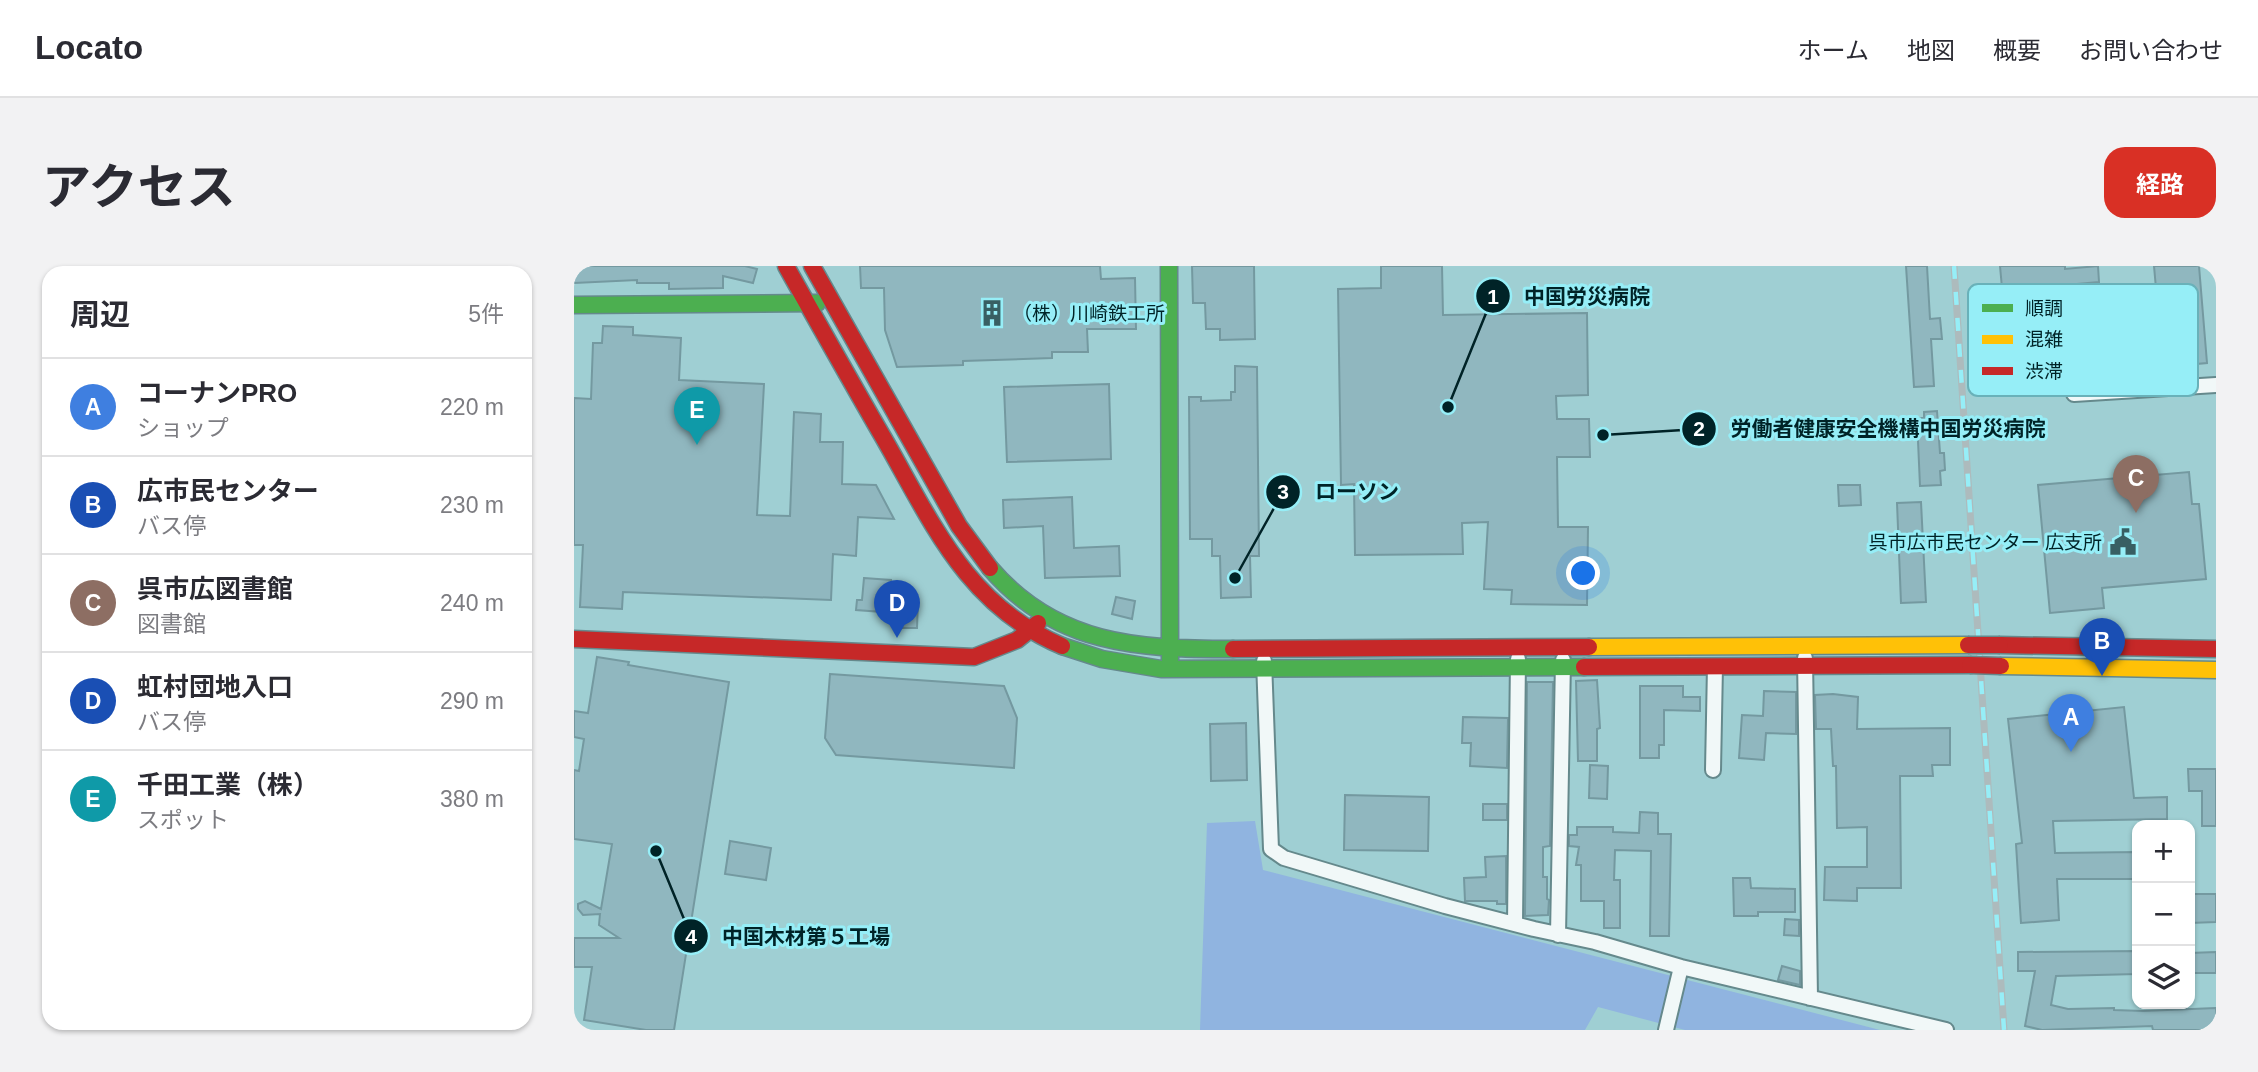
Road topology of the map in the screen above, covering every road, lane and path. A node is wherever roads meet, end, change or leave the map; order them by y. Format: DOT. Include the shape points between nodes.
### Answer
graph roads {
  1 [pos="786,266"];
  2 [pos="813,266"];
  3 [pos="1169,266"];
  4 [pos="807,303"];
  5 [pos="834,303"];
  6 [pos="574,305"];
  7 [pos="2216,385"];
  8 [pos="2198,386"];
  9 [pos="1044,616"];
  10 [pos="1032,632"];
  11 [pos="574,639"];
  12 [pos="1804,646"];
  13 [pos="1518,647"];
  14 [pos="1563,647"];
  15 [pos="1647,647"];
  16 [pos="1170,649"];
  17 [pos="1264,649"];
  18 [pos="2216,649"];
  19 [pos="1563,666"];
  20 [pos="1647,666"];
  21 [pos="1715,666"];
  22 [pos="1805,666"];
  23 [pos="1518,667"];
  24 [pos="1264,668"];
  25 [pos="1170,669"];
  26 [pos="2216,670"];
  27 [pos="1713,770"];
  28 [pos="1515,923"];
  29 [pos="1558,935"];
  30 [pos="1681,967"];
  31 [pos="1810,998"];
  32 [pos="1666,1030"];
  33 [pos="1946,1030"];
  1 -- 4 [label="street"];
  2 -- 5 [label="street"];
  3 -- 16 [label="street"];
  4 -- 5 [label="street"];
  4 -- 6 [label="street"];
  4 -- 10 [label="street" via="946,547 982,592"];
  5 -- 9 [label="street" via="959,526 985,563"];
  7 -- 8 [label="street"];
  9 -- 10 [label="street"];
  9 -- 16 [label="street" via="1119,642"];
  10 -- 11 [label="street" via="974,657"];
  10 -- 25 [label="street" via="1076,653"];
  12 -- 15 [label="street"];
  12 -- 18 [label="street, bridge"];
  12 -- 22 [label="street"];
  13 -- 14 [label="street"];
  13 -- 17 [label="street"];
  13 -- 23 [label="street"];
  14 -- 15 [label="street"];
  14 -- 19 [label="street"];
  15 -- 20 [label="street"];
  16 -- 17 [label="street"];
  16 -- 25 [label="street"];
  17 -- 24 [label="street"];
  19 -- 20 [label="street"];
  19 -- 23 [label="street"];
  19 -- 29 [label="street"];
  20 -- 21 [label="street"];
  21 -- 22 [label="street"];
  21 -- 27 [label="street"];
  22 -- 26 [label="street, bridge"];
  22 -- 31 [label="street"];
  23 -- 24 [label="street"];
  23 -- 28 [label="street"];
  24 -- 25 [label="street"];
  24 -- 28 [label="street" via="1271,849 1284,858"];
  28 -- 29 [label="street"];
  29 -- 30 [label="street"];
  30 -- 31 [label="street"];
  30 -- 32 [label="street"];
  31 -- 33 [label="street"];
}
